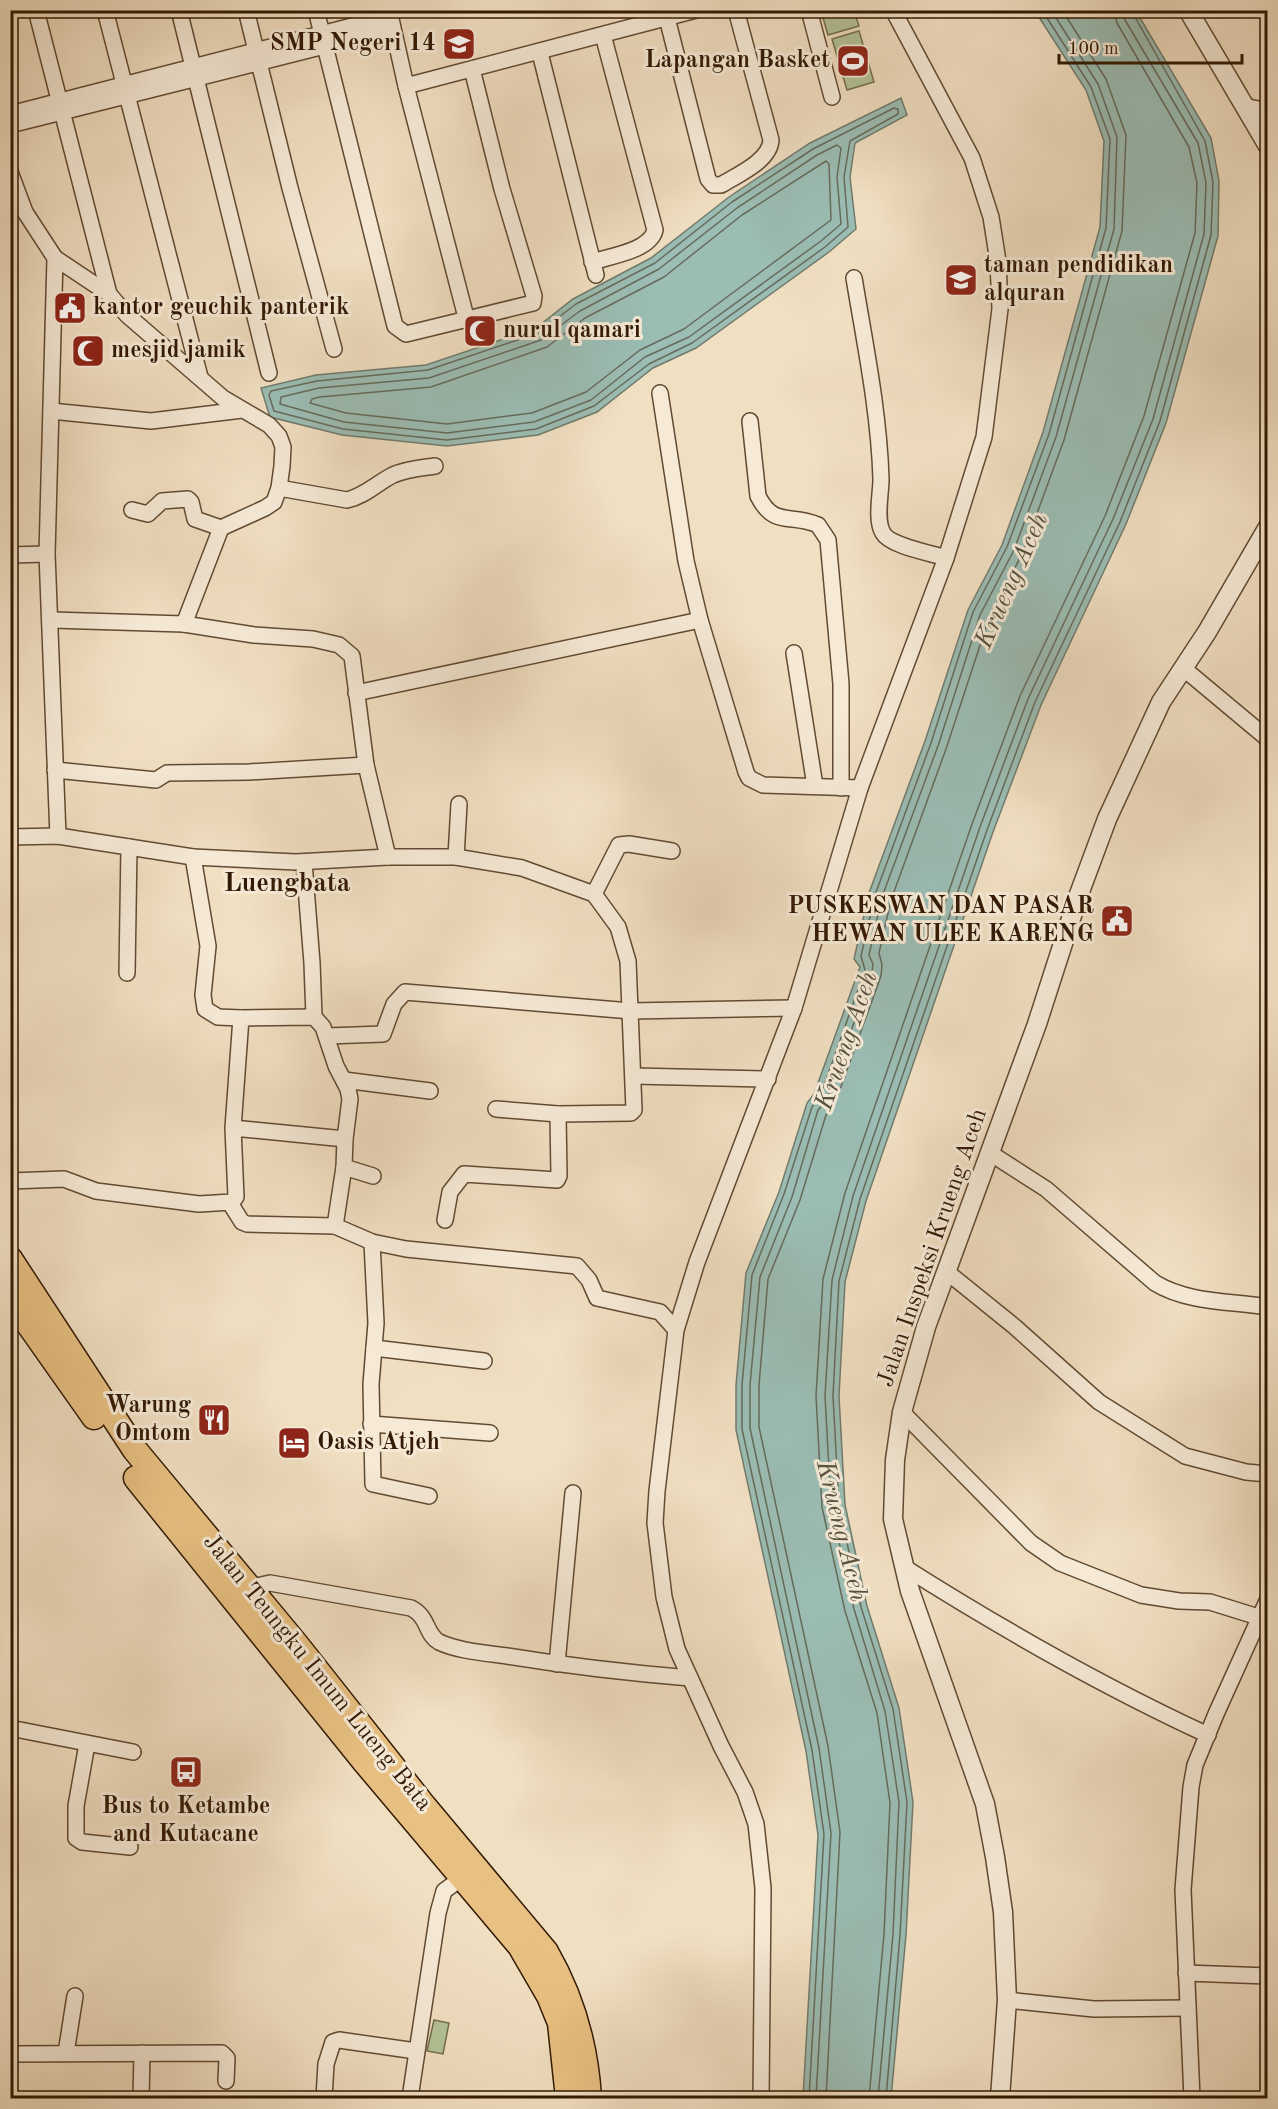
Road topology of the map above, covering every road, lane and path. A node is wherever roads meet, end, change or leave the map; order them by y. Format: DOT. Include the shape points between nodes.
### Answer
graph roads {
  1 [pos="36,10"];
  2 [pos="105,10"];
  3 [pos="179,10"];
  4 [pos="246,10"];
  5 [pos="316,10"];
  6 [pos="696,10"];
  7 [pos="736,10"];
  8 [pos="809,10"];
  9 [pos="893,10"];
  10 [pos="1188,10"];
  11 [pos="391,18"];
  12 [pos="667,18"];
  13 [pos="603,35"];
  14 [pos="325,40"];
  15 [pos="540,53"];
  16 [pos="258,56"];
  17 [pos="472,69"];
  18 [pos="196,72"];
  19 [pos="406,86"];
  20 [pos="125,90"];
  21 [pos="832,97"];
  22 [pos="61,106"];
  23 [pos="1244,106"];
  24 [pos="1268,111"];
  25 [pos="10,114"];
  26 [pos="10,125"];
  27 [pos="1268,146"];
  28 [pos="10,172"];
  29 [pos="18,213"];
  30 [pos="55,258"];
  31 [pos="854,278"];
  32 [pos="109,294"];
  33 [pos="467,321"];
  34 [pos="334,349"];
  35 [pos="269,373"];
  36 [pos="200,377"];
  37 [pos="660,393"];
  38 [pos="242,410"];
  39 [pos="51,411"];
  40 [pos="750,422"];
  41 [pos="435,466"];
  42 [pos="279,488"];
  43 [pos="132,510"];
  44 [pos="1268,526"];
  45 [pos="221,528"];
  46 [pos="47,554"];
  47 [pos="10,555"];
  48 [pos="946,558"];
  49 [pos="52,620"];
  50 [pos="700,620"];
  51 [pos="184,624"];
  52 [pos="794,653"];
  53 [pos="1183,668"];
  54 [pos="356,693"];
  55 [pos="1268,739"];
  56 [pos="366,765"];
  57 [pos="55,770"];
  58 [pos="815,786"];
  59 [pos="841,788"];
  60 [pos="860,788"];
  61 [pos="459,804"];
  62 [pos="58,836"];
  63 [pos="10,837"];
  64 [pos="129,847"];
  65 [pos="672,851"];
  66 [pos="193,857"];
  67 [pos="388,857"];
  68 [pos="456,858"];
  69 [pos="304,862"];
  70 [pos="594,894"];
  71 [pos="127,973"];
  72 [pos="794,1008"];
  73 [pos="631,1011"];
  74 [pos="314,1017"];
  75 [pos="241,1018"];
  76 [pos="327,1036"];
  77 [pos="634,1076"];
  78 [pos="768,1079"];
  79 [pos="344,1080"];
  80 [pos="430,1091"];
  81 [pos="496,1109"];
  82 [pos="558,1114"];
  83 [pos="233,1128"];
  84 [pos="345,1139"];
  85 [pos="990,1153"];
  86 [pos="344,1167"];
  87 [pos="373,1176"];
  88 [pos="10,1181"];
  89 [pos="230,1203"];
  90 [pos="445,1221"];
  91 [pos="335,1226"];
  92 [pos="372,1242"];
  93 [pos="10,1259"];
  94 [pos="946,1272"];
  95 [pos="10,1298"];
  96 [pos="1268,1307"];
  97 [pos="676,1330"];
  98 [pos="374,1348"];
  99 [pos="484,1362"];
  100 [pos="902,1412"];
  101 [pos="101,1414"];
  102 [pos="371,1424"];
  103 [pos="490,1433"];
  104 [pos="1268,1474"];
  105 [pos="573,1493"];
  106 [pos="429,1496"];
  107 [pos="904,1567"];
  108 [pos="248,1588"];
  109 [pos="1268,1599"];
  110 [pos="1264,1619"];
  111 [pos="558,1664"];
  112 [pos="690,1678"];
  113 [pos="10,1728"];
  114 [pos="1208,1735"];
  115 [pos="87,1744"];
  116 [pos="133,1752"];
  117 [pos="130,1847"];
  118 [pos="469,1873"];
  119 [pos="1186,1973"];
  120 [pos="1268,1976"];
  121 [pos="75,1996"];
  122 [pos="1006,2000"];
  123 [pos="1188,2008"];
  124 [pos="416,2051"];
  125 [pos="66,2053"];
  126 [pos="142,2053"];
  127 [pos="10,2054"];
  128 [pos="226,2081"];
  129 [pos="141,2098"];
  130 [pos="324,2098"];
  131 [pos="410,2098"];
  132 [pos="568,2098"];
  133 [pos="589,2098"];
  134 [pos="761,2098"];
  135 [pos="1000,2098"];
  136 [pos="1192,2098"];
  1 -- 22 [label="street"];
  2 -- 20 [label="street"];
  3 -- 18 [label="street"];
  4 -- 16 [label="street"];
  5 -- 14 [label="street"];
  6 -- 12 [label="street"];
  7 -- 12 [label="street" via="771,149 720,185 713,185 708,179"];
  8 -- 21 [label="street"];
  9 -- 48 [label="street" via="972,158 991,217 998,261 1000,309 984,437"];
  10 -- 23 [label="street"];
  11 -- 14 [label="street"];
  11 -- 19 [label="street"];
  12 -- 13 [label="street"];
  13 -- 15 [label="street"];
  13 -- 15 [label="street" via="654,222 653,237 644,245 594,268"];
  14 -- 16 [label="street"];
  14 -- 33 [label="street" via="395,326 402,333 411,334"];
  15 -- 17 [label="street"];
  16 -- 18 [label="street"];
  16 -- 34 [label="street"];
  17 -- 19 [label="street"];
  17 -- 33 [label="street" via="534,296 533,303 527,306"];
  18 -- 20 [label="street"];
  18 -- 35 [label="street"];
  19 -- 33 [label="street"];
  20 -- 22 [label="street"];
  20 -- 36 [label="street"];
  22 -- 25 [label="street"];
  22 -- 26 [label="street"];
  22 -- 32 [label="street"];
  23 -- 24 [label="street"];
  23 -- 27 [label="street"];
  28 -- 29 [label="street"];
  29 -- 30 [label="street"];
  30 -- 32 [label="street"];
  30 -- 39 [label="street"];
  31 -- 48 [label="street" via="881,477 881,530 897,544"];
  32 -- 36 [label="street" via="127,315"];
  36 -- 38 [label="street"];
  37 -- 50 [label="street" via="686,561"];
  38 -- 39 [label="street" via="151,421"];
  38 -- 42 [label="street" via="269,425 279,436 283,447"];
  39 -- 46 [label="street"];
  40 -- 59 [label="street" via="758,496 763,507 776,518 818,525 828,540 841,684"];
  41 -- 42 [label="street" via="393,475 357,498 347,500"];
  42 -- 45 [label="street" via="270,505"];
  43 -- 45 [label="street" via="148,514 162,501 188,499 195,519"];
  44 -- 53 [label="street, Jalan Inspeksi Krueng Aceh"];
  45 -- 51 [label="street"];
  46 -- 47 [label="street"];
  46 -- 49 [label="street"];
  48 -- 60 [label="street"];
  49 -- 51 [label="street"];
  49 -- 57 [label="street"];
  50 -- 54 [label="street"];
  50 -- 58 [label="street" via="749,778 763,784"];
  51 -- 54 [label="street" via="339,645 352,656"];
  52 -- 58 [label="street"];
  53 -- 55 [label="street"];
  53 -- 85 [label="street, Jalan Inspeksi Krueng Aceh" via="1157,710 1107,819"];
  54 -- 56 [label="street"];
  56 -- 57 [label="street" via="167,773 156,780"];
  56 -- 67 [label="street"];
  57 -- 62 [label="street"];
  58 -- 59 [label="street"];
  59 -- 60 [label="street"];
  60 -- 72 [label="street"];
  61 -- 68 [label="street"];
  62 -- 63 [label="street"];
  62 -- 64 [label="street"];
  64 -- 66 [label="street"];
  64 -- 71 [label="street"];
  65 -- 70 [label="street" via="619,845"];
  66 -- 69 [label="street"];
  66 -- 75 [label="street" via="208,946 205,1009 218,1017"];
  67 -- 68 [label="street"];
  67 -- 69 [label="street"];
  68 -- 70 [label="street" via="522,868"];
  69 -- 74 [label="street"];
  70 -- 73 [label="street" via="618,927 628,961"];
  72 -- 73 [label="street"];
  72 -- 78 [label="street"];
  73 -- 76 [label="street" via="405,992 394,1004 383,1034"];
  73 -- 77 [label="street"];
  74 -- 75 [label="street"];
  74 -- 76 [label="street"];
  75 -- 83 [label="street"];
  76 -- 79 [label="street"];
  77 -- 78 [label="street"];
  77 -- 82 [label="street" via="635,1107 631,1113"];
  78 -- 97 [label="street" via="697,1262"];
  79 -- 80 [label="street"];
  79 -- 84 [label="street" via="350,1100"];
  81 -- 82 [label="street"];
  82 -- 90 [label="street" via="557,1180 464,1174 450,1192"];
  83 -- 84 [label="street"];
  83 -- 89 [label="street" via="236,1197"];
  84 -- 86 [label="street"];
  85 -- 94 [label="street, Jalan Inspeksi Krueng Aceh"];
  85 -- 96 [label="street" via="1046,1189 1169,1292"];
  86 -- 87 [label="street"];
  86 -- 91 [label="street"];
  88 -- 89 [label="street" via="64,1179 96,1191 199,1204"];
  89 -- 91 [label="street" via="247,1224"];
  91 -- 92 [label="street"];
  92 -- 97 [label="street" via="438,1253 577,1266 597,1298 660,1312"];
  92 -- 98 [label="street"];
  93 -- 101 [label="highway, Jalan Teungku Imum Lueng Bata"];
  94 -- 100 [label="street, Jalan Inspeksi Krueng Aceh"];
  94 -- 104 [label="street" via="1099,1402 1185,1456"];
  95 -- 101 [label="highway, Jalan Teungku Imum Lueng Bata"];
  97 -- 112 [label="street" via="655,1523 664,1597 677,1649"];
  98 -- 99 [label="street"];
  98 -- 102 [label="street"];
  100 -- 107 [label="street, Jalan Inspeksi Krueng Aceh" via="892,1518"];
  100 -- 110 [label="street" via="1031,1543 1060,1563 1142,1596 1210,1602"];
  101 -- 108 [label="highway, Jalan Teungku Imum Lueng Bata"];
  101 -- 118 [label="highway, Jalan Teungku Imum Lueng Bata" via="130,1471"];
  102 -- 103 [label="street"];
  102 -- 106 [label="street" via="372,1484"];
  105 -- 111 [label="street"];
  107 -- 114 [label="street" via="1082,1672"];
  107 -- 122 [label="street, Jalan Inspeksi Krueng Aceh" via="985,1804 1003,1912"];
  108 -- 111 [label="street" via="270,1583 411,1608 423,1615 438,1641"];
  108 -- 118 [label="highway, Jalan Teungku Imum Lueng Bata"];
  109 -- 110 [label="street"];
  110 -- 114 [label="street"];
  111 -- 112 [label="street"];
  112 -- 134 [label="street" via="746,1791 756,1824 763,1888"];
  113 -- 115 [label="street"];
  114 -- 119 [label="street" via="1196,1765 1187,1809 1183,1890"];
  115 -- 116 [label="street"];
  115 -- 117 [label="street" via="76,1806 76,1838"];
  118 -- 124 [label="street" via="444,1891"];
  118 -- 132 [label="highway, Jalan Teungku Imum Lueng Bata" via="549,1996 563,2037"];
  118 -- 133 [label="highway, Jalan Teungku Imum Lueng Bata" via="538,1940 559,1975 579,2032"];
  119 -- 120 [label="street"];
  119 -- 123 [label="street"];
  121 -- 125 [label="street"];
  122 -- 123 [label="street" via="1094,2009"];
  122 -- 135 [label="street, Jalan Inspeksi Krueng Aceh"];
  123 -- 136 [label="street"];
  124 -- 130 [label="street" via="333,2042 326,2064"];
  124 -- 131 [label="street"];
  125 -- 126 [label="street"];
  125 -- 127 [label="street"];
  126 -- 128 [label="street" via="222,2053 227,2058"];
  126 -- 129 [label="street"];
}
